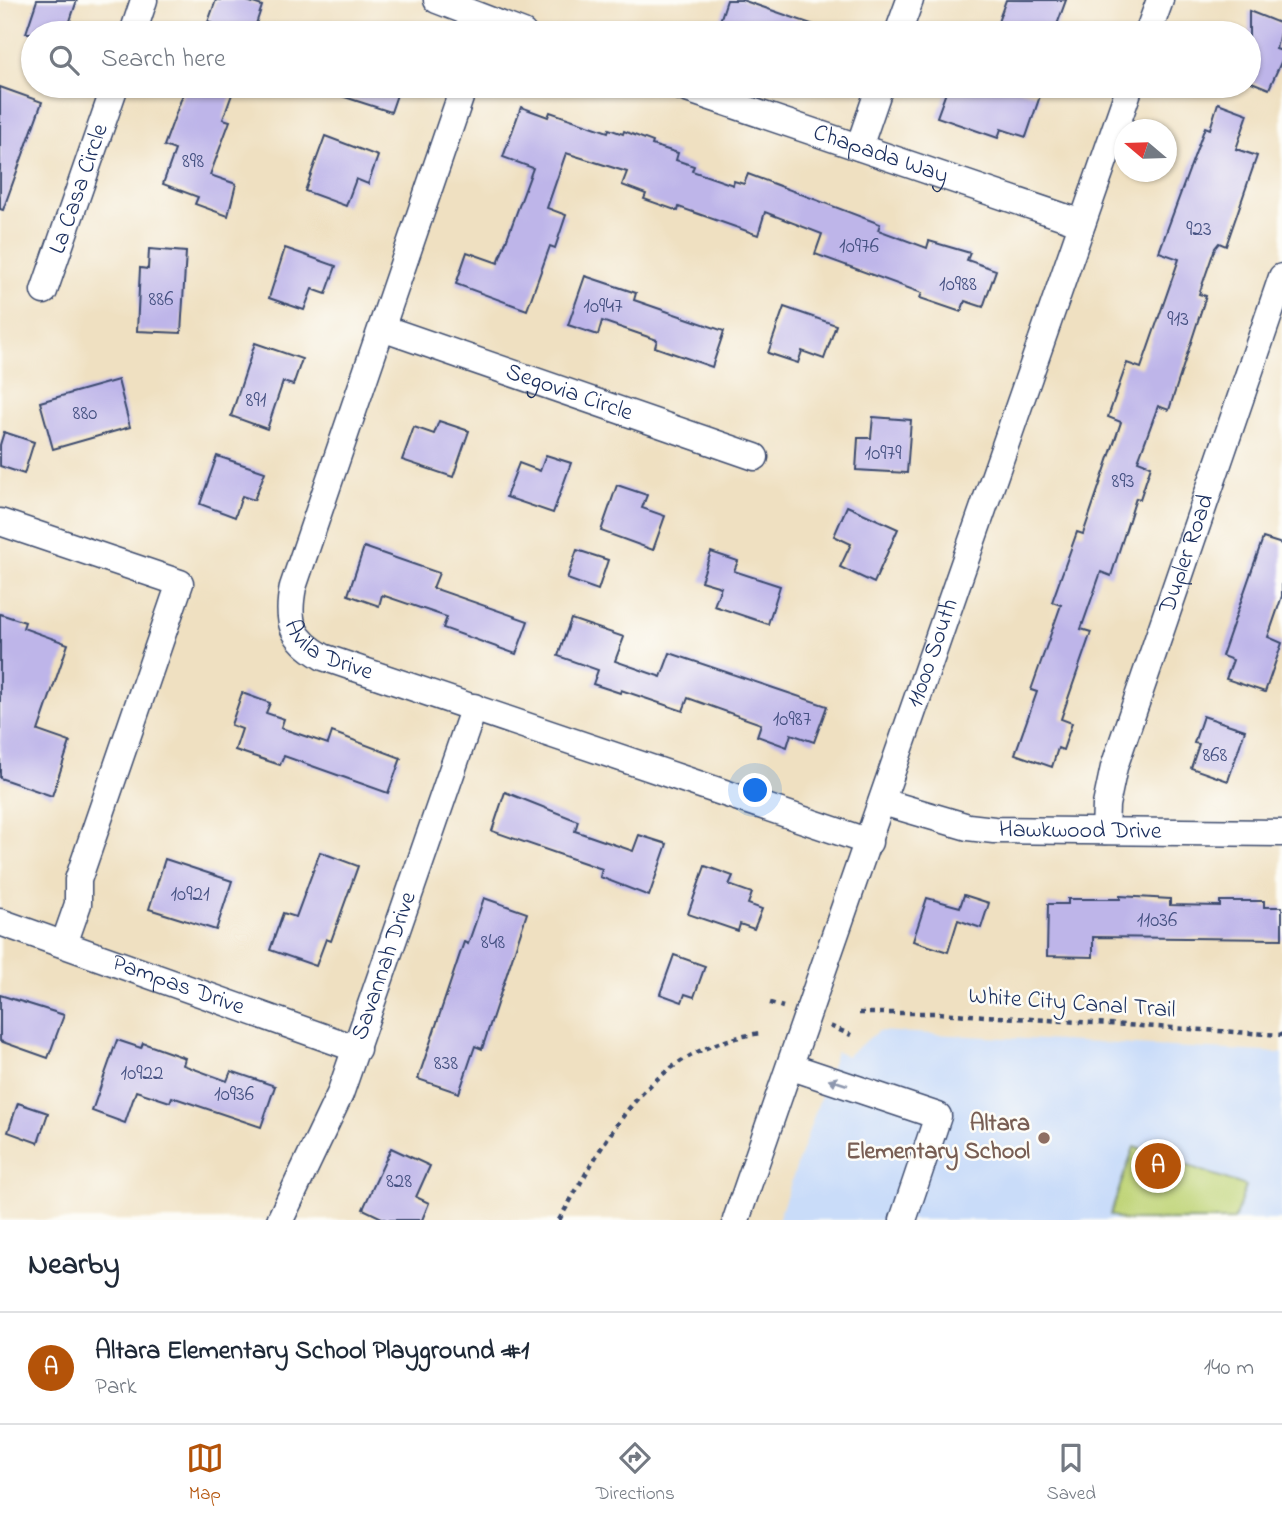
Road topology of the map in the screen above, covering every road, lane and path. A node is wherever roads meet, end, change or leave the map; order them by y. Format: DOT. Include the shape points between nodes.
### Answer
graph roads {
  1 [pos="144,0"];
  2 [pos="437,0"];
  3 [pos="910,0"];
  4 [pos="1160,0"];
  5 [pos="488,18"];
  6 [pos="137,21"];
  7 [pos="902,21"];
  8 [pos="1152,21"];
  9 [pos="111,98"];
  10 [pos="460,98"];
  11 [pos="714,98"];
  12 [pos="876,98"];
  13 [pos="1126,98"];
  14 [pos="859,147"];
  15 [pos="1082,223"];
  16 [pos="1282,277"];
  17 [pos="44,291"];
  18 [pos="382,328"];
  19 [pos="755,457"];
  20 [pos="0,522"];
  21 [pos="474,707"];
  22 [pos="883,802"];
  23 [pos="1105,831"];
  24 [pos="1282,833"];
  25 [pos="869,842"];
  26 [pos="0,922"];
  27 [pos="64,944"];
  28 [pos="859,1013"];
  29 [pos="760,1033"];
  30 [pos="1282,1035"];
  31 [pos="357,1049"];
  32 [pos="792,1067"];
  33 [pos="280,1220"];
  34 [pos="559,1220"];
  35 [pos="736,1220"];
  36 [pos="902,1220"];
  1 -- 6 [label="street"];
  2 -- 5 [label="street"];
  3 -- 7 [label="street"];
  4 -- 8 [label="street"];
  9 -- 17 [label="street, La Casa Circle"];
  10 -- 18 [label="street, Avila Drive"];
  11 -- 14 [label="street, Chapada Way"];
  12 -- 14 [label="street"];
  13 -- 15 [label="street, 11000 South"];
  14 -- 15 [label="street, Chapada Way"];
  15 -- 22 [label="street, 11000 South"];
  16 -- 23 [label="street, Dupler Road" via="1114,768"];
  18 -- 19 [label="street, Segovia Circle"];
  18 -- 21 [label="street, Avila Drive" via="293,587 289,608 293,629 305,646 323,657"];
  20 -- 27 [label="street" via="180,583 78,880 78,904"];
  21 -- 25 [label="street, Avila Drive"];
  21 -- 31 [label="street, Savannah Drive"];
  22 -- 23 [label="street, Hawkwood Drive" via="968,827"];
  22 -- 25 [label="street, 11000 South"];
  23 -- 24 [label="street, Hawkwood Drive"];
  25 -- 32 [label="street, 11000 South"];
  26 -- 27 [label="street, Pampas Drive"];
  27 -- 31 [label="street, Pampas Drive"];
  28 -- 30 [label="path, White City Canal Trail" via="938,1013"];
  29 -- 34 [label="path" via="710,1045 649,1083 621,1115"];
  31 -- 33 [label="street, Savannah Drive"];
  32 -- 35 [label="street, 11000 South"];
  36 -- 32 [label="street, one-way" via="938,1116"];
}
